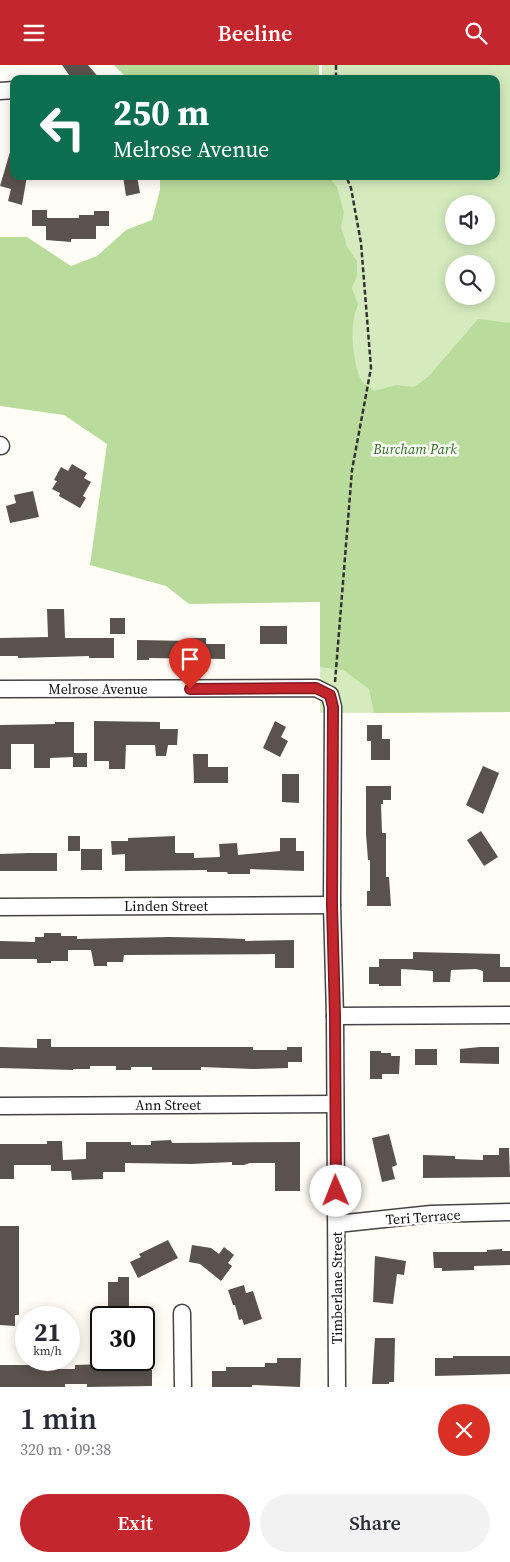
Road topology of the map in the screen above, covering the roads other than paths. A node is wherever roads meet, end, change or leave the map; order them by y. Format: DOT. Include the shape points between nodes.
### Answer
graph roads {
  1 [pos="0,689"];
  2 [pos="323,692"];
  3 [pos="332,905"];
  4 [pos="0,907"];
  5 [pos="510,1015"];
  6 [pos="335,1016"];
  7 [pos="335,1104"];
  8 [pos="0,1106"];
  9 [pos="510,1213"];
  10 [pos="336,1224"];
  11 [pos="182,1313"];
  12 [pos="183,1387"];
  13 [pos="337,1387"];
  1 -- 2 [label="street, Melrose Avenue"];
  2 -- 3 [label="street, Timberlane Street" via="333,707"];
  3 -- 4 [label="street, Linden Street"];
  3 -- 6 [label="street, Timberlane Street"];
  5 -- 6 [label="street"];
  6 -- 7 [label="street, Timberlane Street"];
  7 -- 8 [label="street, Ann Street"];
  7 -- 10 [label="street, Timberlane Street"];
  9 -- 10 [label="street, Teri Terrace" via="431,1215"];
  10 -- 13 [label="street, Timberlane Street"];
  11 -- 12 [label="street"];
}
